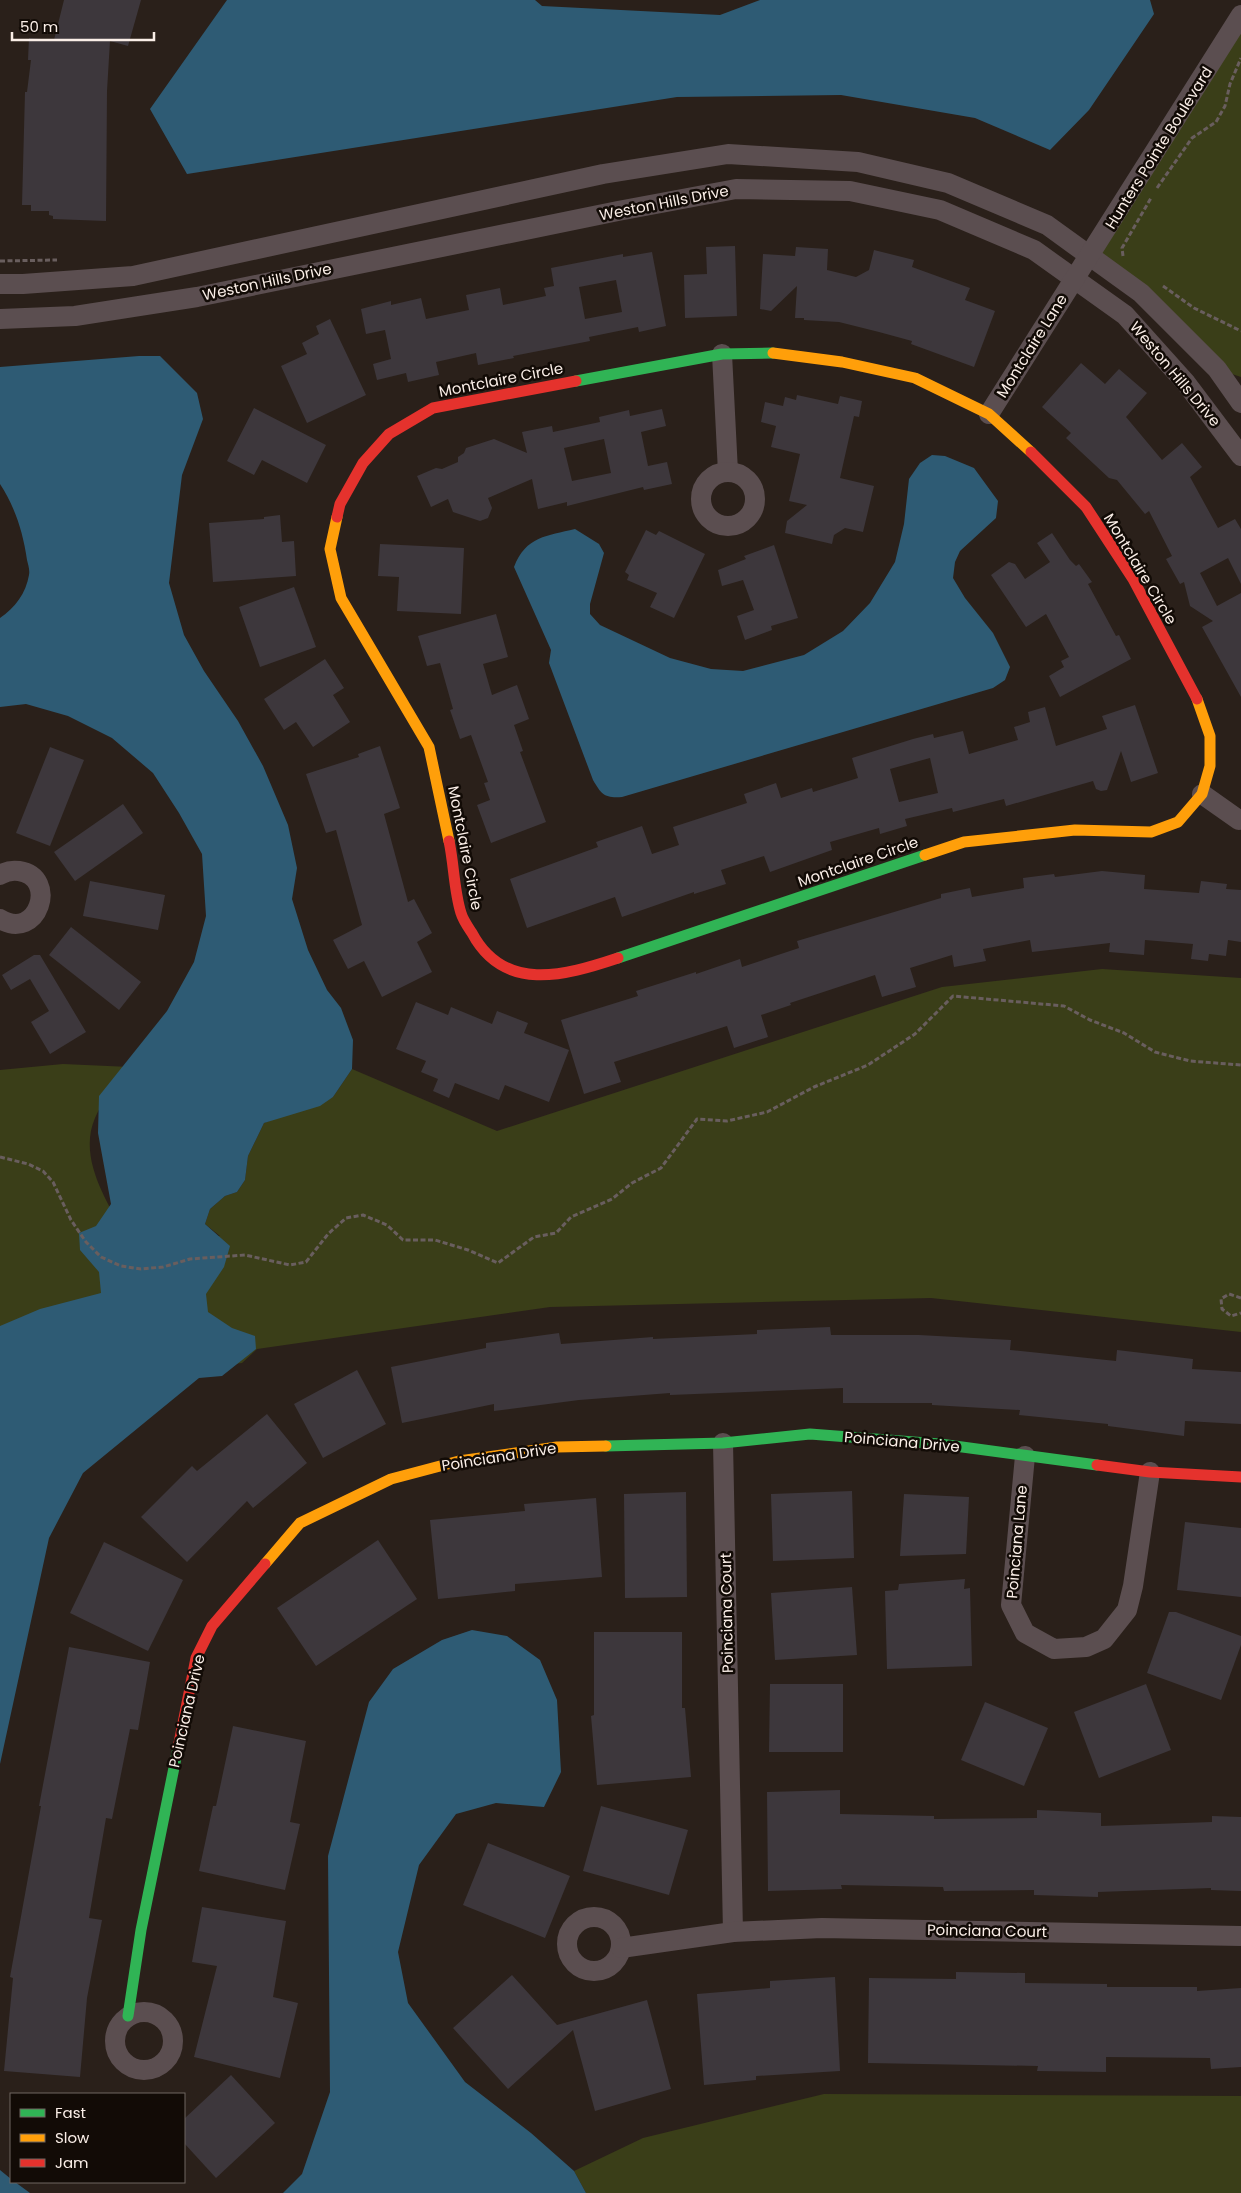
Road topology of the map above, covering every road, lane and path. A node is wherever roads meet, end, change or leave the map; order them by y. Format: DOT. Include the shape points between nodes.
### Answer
graph roads {
  1 [pos="1241,15"];
  2 [pos="1241,58"];
  3 [pos="1090,256"];
  4 [pos="1124,259"];
  5 [pos="1074,278"];
  6 [pos="0,284"];
  7 [pos="0,319"];
  8 [pos="722,354"];
  9 [pos="1241,403"];
  10 [pos="989,414"];
  11 [pos="1241,456"];
  12 [pos="728,472"];
  13 [pos="1202,794"];
  14 [pos="1239,820"];
  15 [pos="0,875"];
  16 [pos="0,919"];
  17 [pos="1241,1065"];
  18 [pos="0,1157"];
  19 [pos="1241,1298"];
  20 [pos="1241,1313"];
  21 [pos="723,1443"];
  22 [pos="1024,1456"];
  23 [pos="1150,1472"];
  24 [pos="1241,1478"];
  25 [pos="733,1932"];
  26 [pos="1241,1936"];
  27 [pos="622,1948"];
  28 [pos="128,2016"];
  1 -- 3 [label="street, Hunters Pointe Boulevard"];
  2 -- 4 [label="path" via="1225,106 1216,122 1192,138 1154,192 1122,248"];
  3 -- 5 [label="street, Hunters Pointe Boulevard"];
  3 -- 6 [label="street, Weston Hills Drive" via="1047,225 948,183 858,162 728,154 602,174 134,276"];
  3 -- 9 [label="street, Weston Hills Drive" via="1141,293 1217,369"];
  5 -- 7 [label="street, Weston Hills Drive" via="1034,250 940,210 850,191 736,190 197,297 75,316"];
  5 -- 10 [label="street, Montclaire Lane"];
  5 -- 11 [label="street, Weston Hills Drive" via="1125,315 1186,383"];
  8 -- 10 [label="street, Montclaire Circle" via="773,353 914,378"];
  8 -- 12 [label="street"];
  8 -- 13 [label="street, Montclaire Circle" via="433,408 389,434 363,464 340,504 330,550 342,598 430,747 451,849 460,913 479,947 500,967 533,976 585,969 964,842 1075,830 1151,832 1178,822"];
  10 -- 13 [label="street, Montclaire Circle" via="1086,507 1133,579 1200,704 1210,736 1210,766"];
  13 -- 14 [label="street"];
  15 -- 16 [label="street" via="13,870 24,872 33,877 42,896 40,906 26,922 16,924"];
  17 -- 18 [label="path" via="1190,1061 1156,1052 1124,1033 1064,1006 953,996 915,1034 868,1065 767,1112 727,1121 698,1119 661,1168 632,1183 612,1199 571,1217 556,1233 534,1237 498,1263 435,1240 403,1240 387,1225 363,1215 346,1218 328,1234 306,1262 290,1265 245,1256 190,1259 141,1269 121,1266 101,1256 86,1242 71,1220 53,1182 43,1171"];
  19 -- 20 [label="path" via="1229,1294 1221,1299 1222,1309 1231,1316"];
  21 -- 22 [label="street, Poinciana Drive" via="810,1434 940,1444"];
  21 -- 25 [label="street, Poinciana Court"];
  21 -- 28 [label="street, Poinciana Drive" via="557,1447 459,1461 391,1479 300,1524 212,1626 196,1658 141,1930"];
  22 -- 23 [label="street, Poinciana Drive"];
  22 -- 23 [label="street, Poinciana Lane" via="1011,1605 1025,1633 1054,1649 1086,1647 1104,1639 1127,1610"];
  23 -- 24 [label="street, Poinciana Drive"];
  25 -- 26 [label="street, Poinciana Court" via="822,1928"];
  25 -- 27 [label="street, Poinciana Court"];
}
